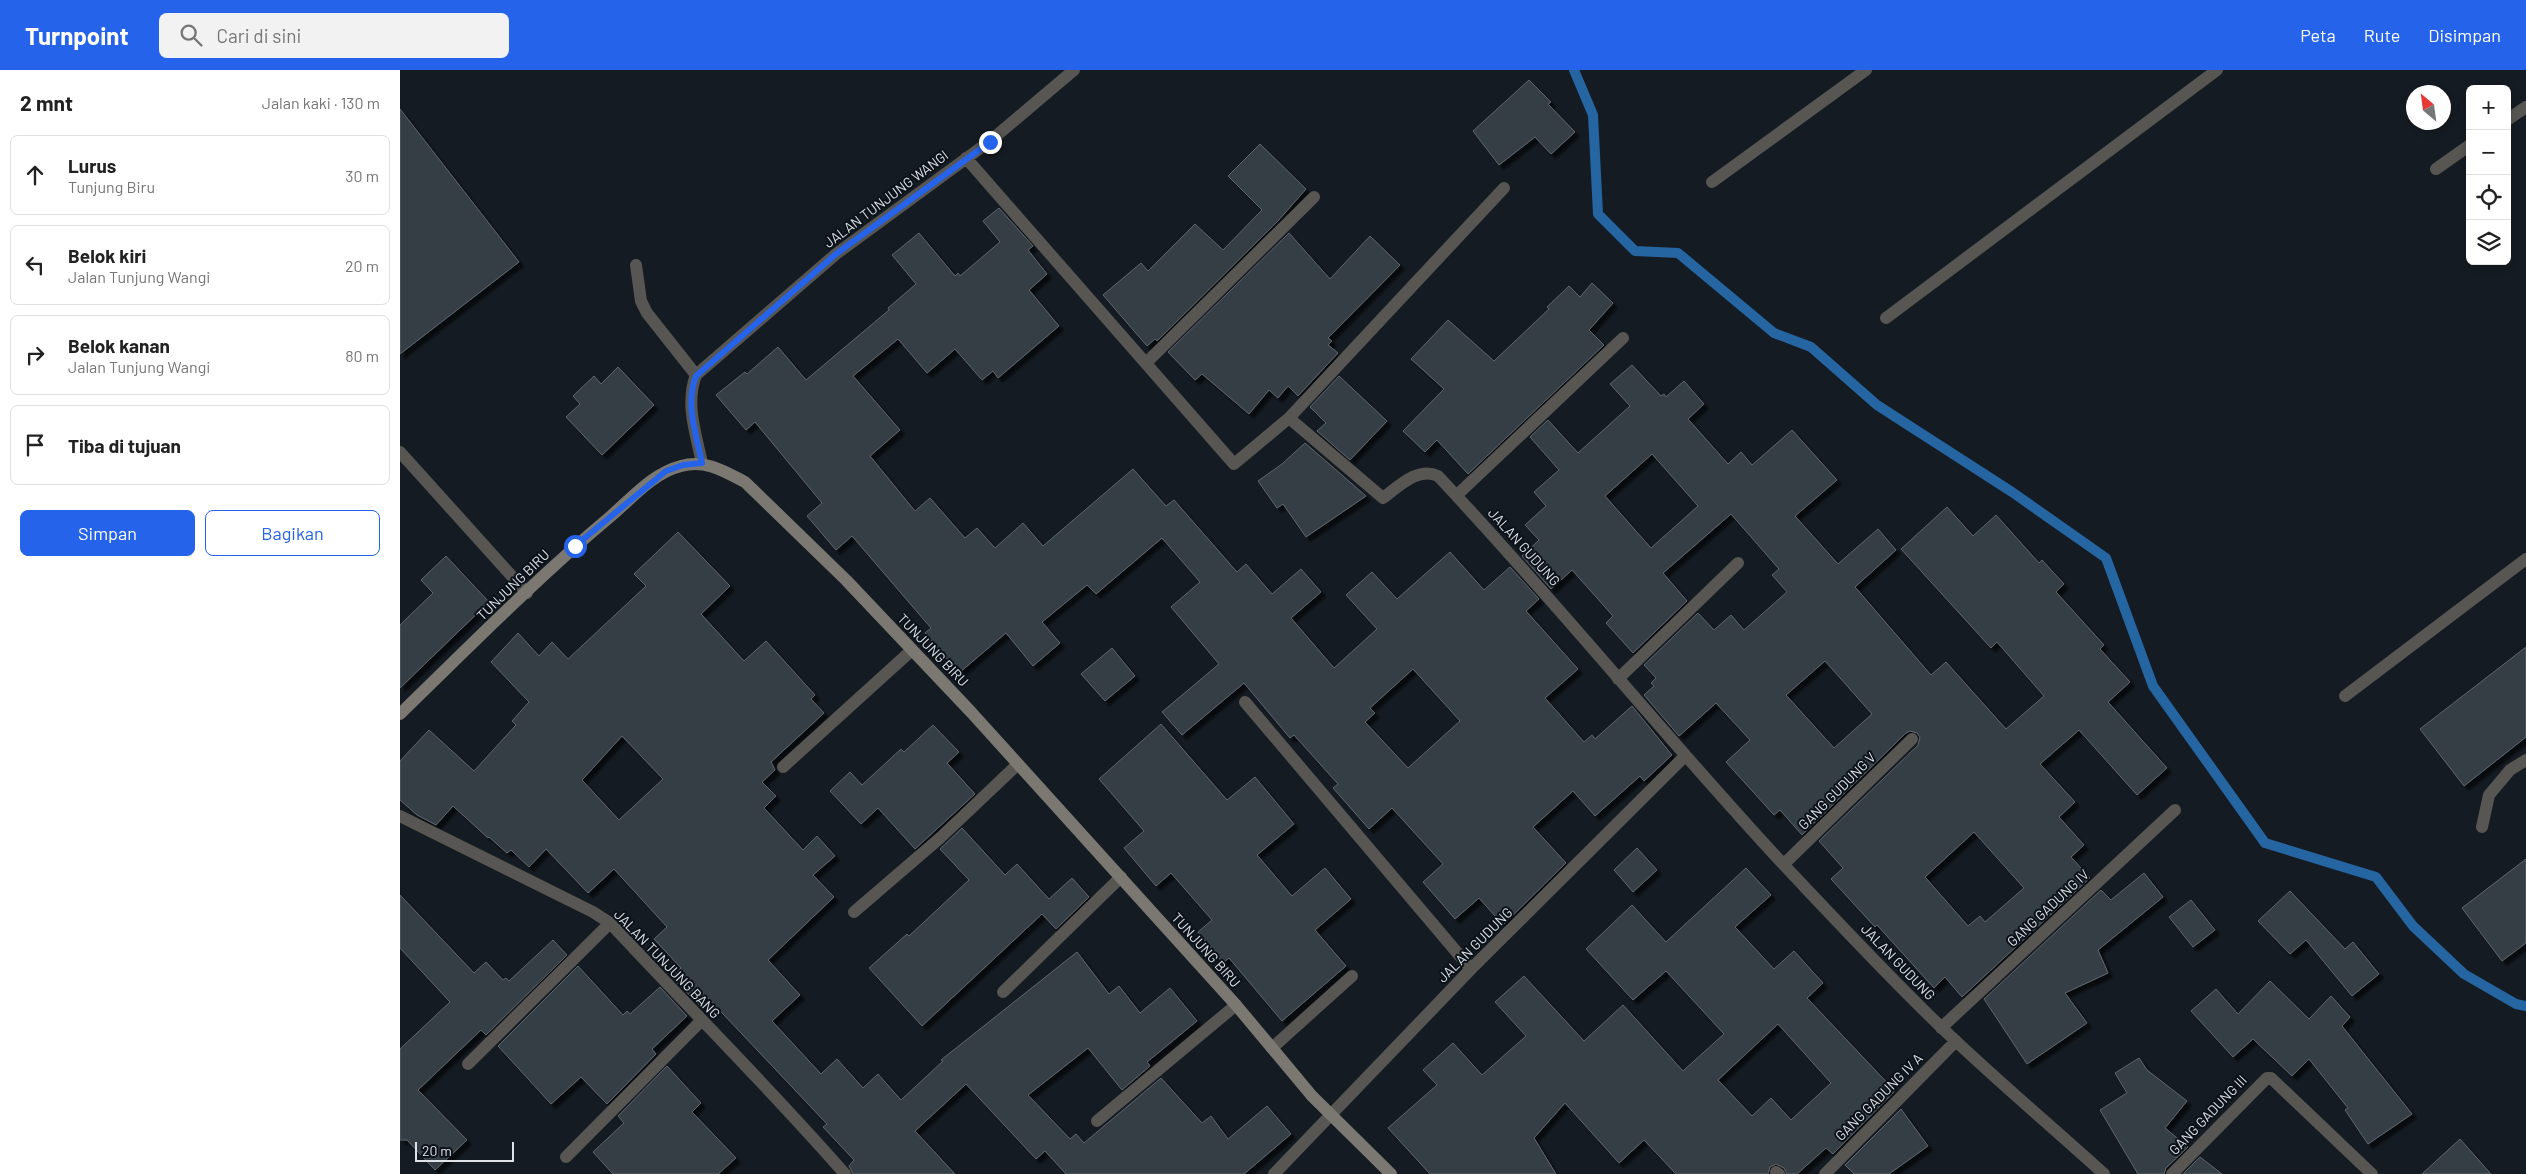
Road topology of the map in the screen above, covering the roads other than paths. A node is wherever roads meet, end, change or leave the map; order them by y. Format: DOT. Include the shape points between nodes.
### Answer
graph roads {
  1 [pos="1074,70"];
  2 [pos="1866,70"];
  3 [pos="2217,70"];
  4 [pos="2526,107"];
  5 [pos="2511,117"];
  6 [pos="2466,148"];
  7 [pos="966,158"];
  8 [pos="2436,169"];
  9 [pos="1712,182"];
  10 [pos="1504,188"];
  11 [pos="1314,197"];
  12 [pos="636,265"];
  13 [pos="1886,318"];
  14 [pos="1622,338"];
  15 [pos="1146,363"];
  16 [pos="696,376"];
  17 [pos="1289,418"];
  18 [pos="400,452"];
  19 [pos="702,463"];
  20 [pos="1456,495"];
  21 [pos="2526,559"];
  22 [pos="1738,563"];
  23 [pos="527,593"];
  24 [pos="912,650"];
  25 [pos="1618,679"];
  26 [pos="2346,696"];
  27 [pos="1244,702"];
  28 [pos="400,714"];
  29 [pos="1912,738"];
  30 [pos="1685,756"];
  31 [pos="2526,760"];
  32 [pos="1017,765"];
  33 [pos="783,766"];
  34 [pos="2175,810"];
  35 [pos="400,816"];
  36 [pos="2482,827"];
  37 [pos="1784,864"];
  38 [pos="1121,877"];
  39 [pos="854,912"];
  40 [pos="610,923"];
  41 [pos="1471,969"];
  42 [pos="1352,976"];
  43 [pos="1003,992"];
  44 [pos="1236,1005"];
  45 [pos="702,1022"];
  46 [pos="1941,1028"];
  47 [pos="1956,1041"];
  48 [pos="1272,1048"];
  49 [pos="468,1064"];
  50 [pos="1331,1116"];
  51 [pos="1097,1122"];
  52 [pos="566,1157"];
  53 [pos="845,1174"];
  54 [pos="1274,1174"];
  55 [pos="1391,1174"];
  56 [pos="1825,1174"];
  57 [pos="2104,1174"];
  58 [pos="2172,1174"];
  59 [pos="2372,1174"];
  1 -- 7 [label="street, JALAN TUNJUNG WANGI" via="990,142"];
  2 -- 9 [label="street"];
  3 -- 13 [label="street"];
  4 -- 5 [label="street"];
  6 -- 8 [label="street"];
  7 -- 15 [label="street"];
  7 -- 16 [label="street, JALAN TUNJUNG WANGI" via="836,254"];
  10 -- 17 [label="street"];
  11 -- 15 [label="street"];
  12 -- 16 [label="street" via="641,301 647,314"];
  14 -- 20 [label="street"];
  15 -- 17 [label="street" via="1234,464"];
  16 -- 19 [label="street" via="690,402"];
  17 -- 20 [label="street, JALAN GUDUNG" via="1383,498 1424,472 1438,476"];
  18 -- 23 [label="street"];
  19 -- 23 [label="street, TUNJUNG BIRU" via="666,471 651,482 575,546"];
  19 -- 24 [label="street, TUNJUNG BIRU" via="745,482 846,580"];
  20 -- 25 [label="street, JALAN GUDUNG" via="1512,554"];
  21 -- 26 [label="street"];
  22 -- 25 [label="street"];
  23 -- 28 [label="street, TUNJUNG BIRU"];
  24 -- 32 [label="street, TUNJUNG BIRU"];
  24 -- 33 [label="street"];
  25 -- 30 [label="street, JALAN GUDUNG"];
  27 -- 41 [label="street"];
  29 -- 37 [label="street, GANG GUDUNG V"];
  30 -- 37 [label="street, JALAN GUDUNG"];
  30 -- 41 [label="street, JALAN GUDUNG"];
  31 -- 36 [label="street" via="2510,770 2489,794"];
  32 -- 38 [label="street, TUNJUNG BIRU"];
  32 -- 39 [label="street" via="940,838"];
  34 -- 46 [label="street, GANG GADUNG IV"];
  35 -- 40 [label="street, JALAN TUNJUNG BANG"];
  37 -- 46 [label="street, JALAN GUDUNG"];
  38 -- 43 [label="street"];
  38 -- 44 [label="street, TUNJUNG BIRU"];
  40 -- 45 [label="street, JALAN TUNJUNG BANG"];
  40 -- 49 [label="street"];
  41 -- 50 [label="street, JALAN GUDUNG"];
  42 -- 48 [label="street"];
  44 -- 48 [label="street, TUNJUNG BIRU"];
  44 -- 51 [label="street"];
  45 -- 52 [label="street"];
  45 -- 53 [label="street, JALAN TUNJUNG BANG" via="796,1118"];
  46 -- 47 [label="street, JALAN GUDUNG"];
  47 -- 56 [label="street, GANG GADUNG IV A"];
  47 -- 57 [label="street, JALAN GUDUNG"];
  48 -- 50 [label="street, TUNJUNG BIRU"];
  50 -- 54 [label="street, JALAN GUDUNG"];
  50 -- 55 [label="street, TUNJUNG BIRU"];
  58 -- 59 [label="street, GANG GADUNG III" via="2267,1078 2271,1078"];
}
